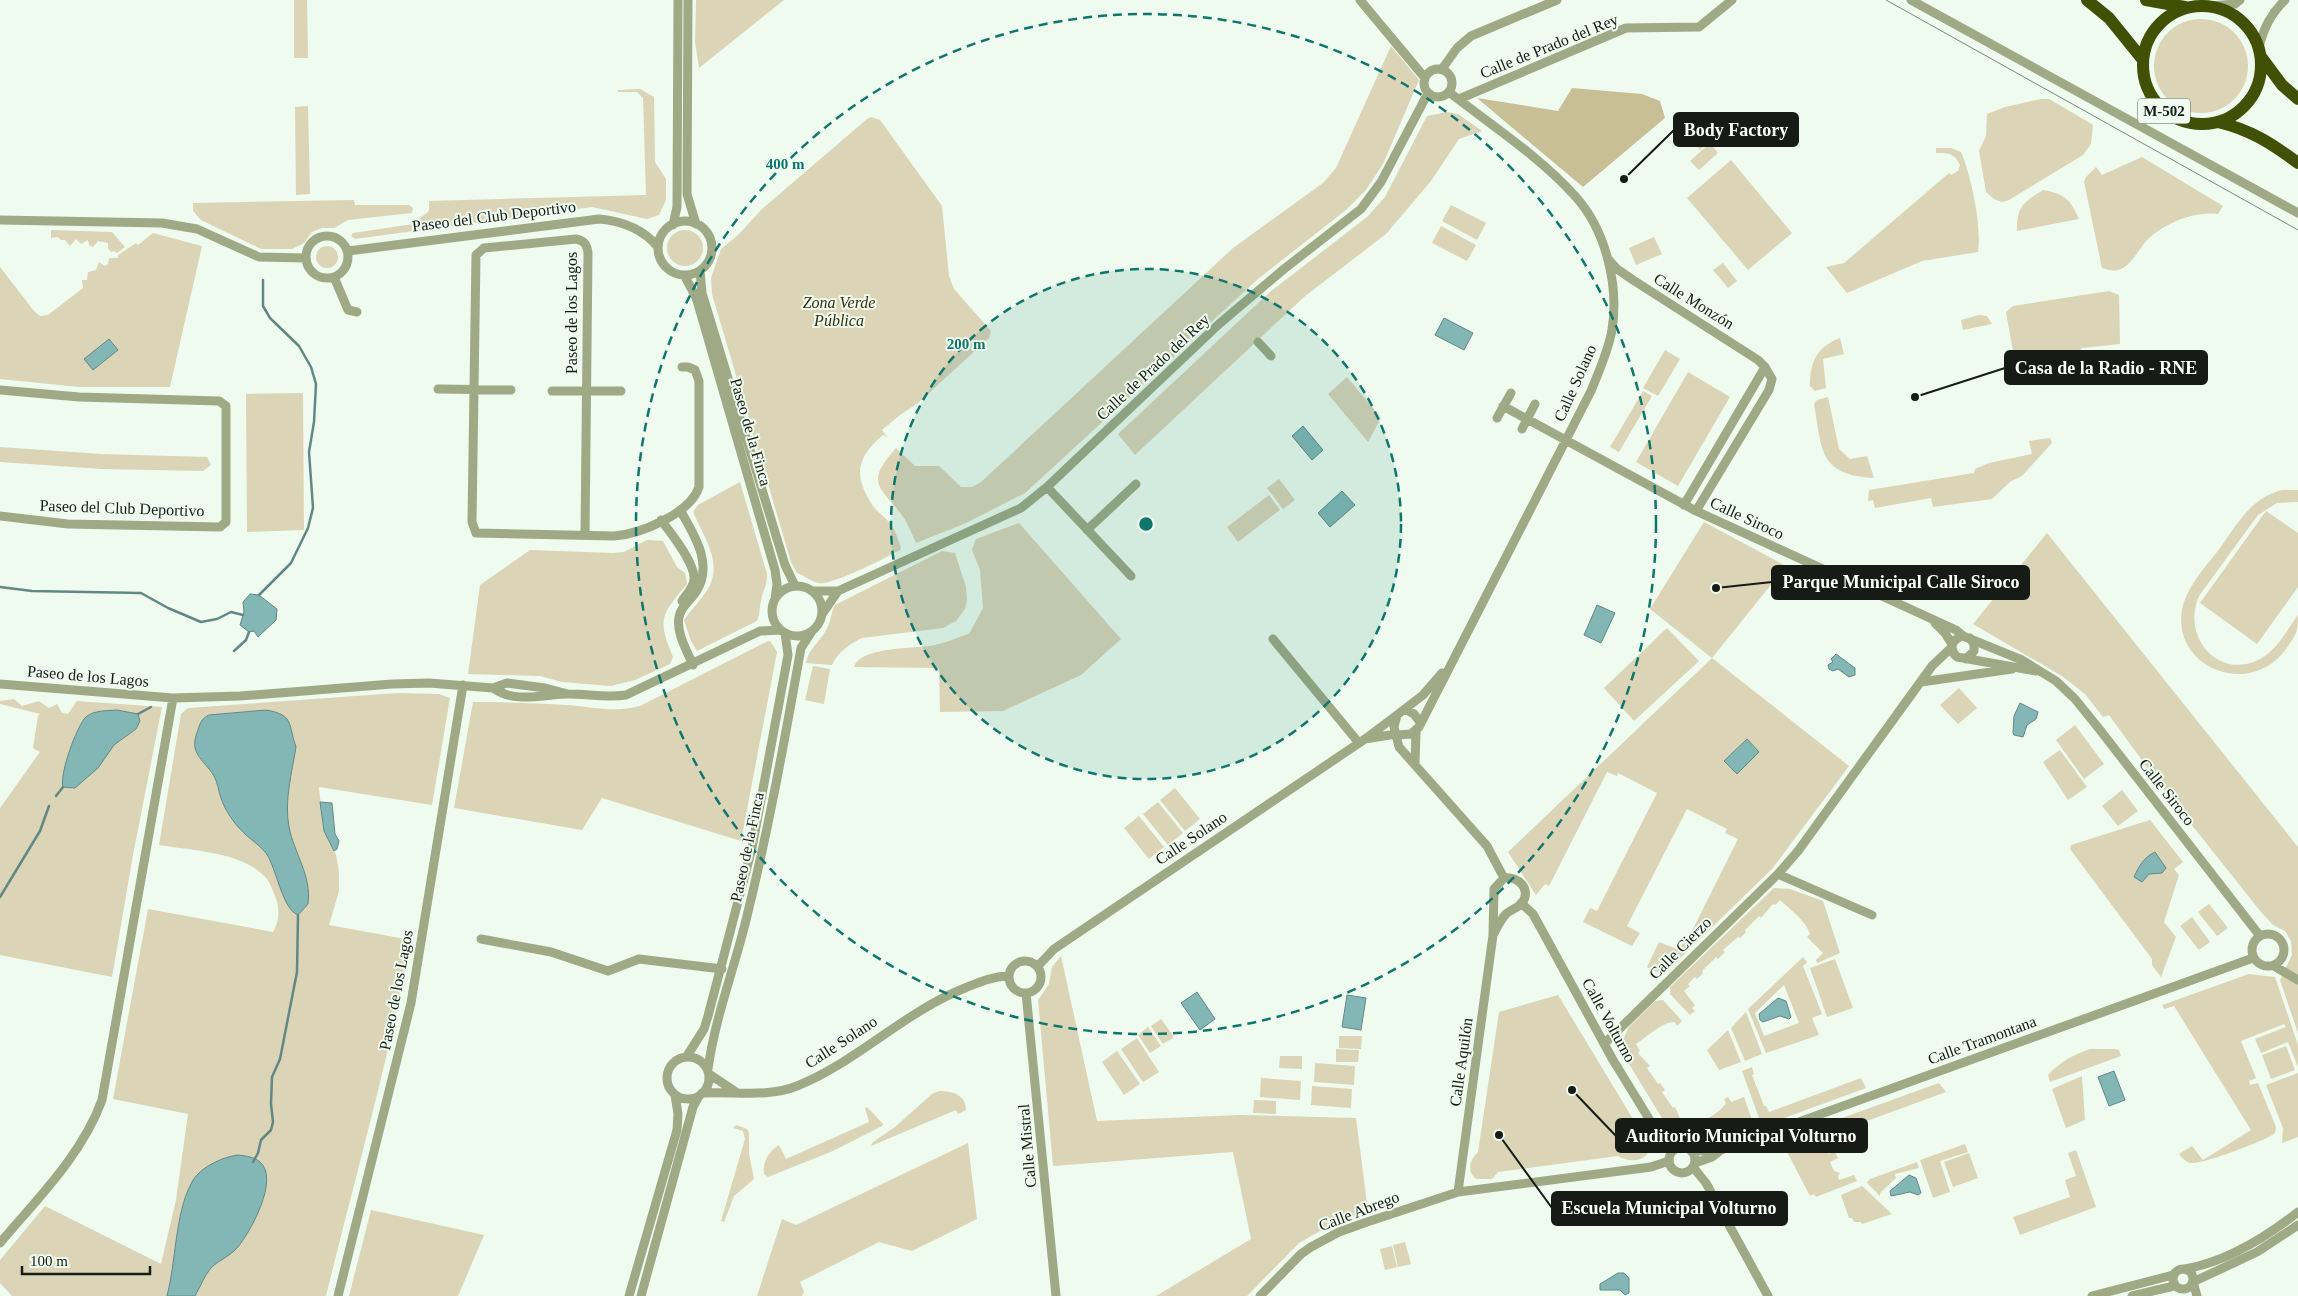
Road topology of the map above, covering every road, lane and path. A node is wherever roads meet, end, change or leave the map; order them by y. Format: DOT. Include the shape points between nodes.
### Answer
graph roads {
  1 [pos="678,0"];
  2 [pos="688,0"];
  3 [pos="1360,0"];
  4 [pos="1557,0"];
  5 [pos="1732,0"];
  6 [pos="1911,0"];
  7 [pos="2087,0"];
  8 [pos="2146,0"];
  9 [pos="2240,0"];
  10 [pos="2286,0"];
  11 [pos="2210,6"];
  12 [pos="2188,8"];
  13 [pos="2260,52"];
  14 [pos="2143,60"];
  15 [pos="1442,69"];
  16 [pos="1424,78"];
  17 [pos="1449,92"];
  18 [pos="1428,93"];
  19 [pos="1459,99"];
  20 [pos="2298,99"];
  21 [pos="2218,122"];
  22 [pos="2298,163"];
  23 [pos="2298,213"];
  24 [pos="0,220"];
  25 [pos="696,224"];
  26 [pos="670,226"];
  27 [pos="643,232"];
  28 [pos="658,246"];
  29 [pos="348,251"];
  30 [pos="306,258"];
  31 [pos="1609,260"];
  32 [pos="700,270"];
  33 [pos="684,275"];
  34 [pos="334,277"];
  35 [pos="358,312"];
  36 [pos="1258,342"];
  37 [pos="1271,356"];
  38 [pos="682,367"];
  39 [pos="1765,367"];
  40 [pos="438,388"];
  41 [pos="474,389"];
  42 [pos="0,390"];
  43 [pos="510,390"];
  44 [pos="552,391"];
  45 [pos="586,391"];
  46 [pos="621,391"];
  47 [pos="1511,393"];
  48 [pos="1535,404"];
  49 [pos="1503,406"];
  50 [pos="1497,418"];
  51 [pos="1528,420"];
  52 [pos="1522,429"];
  53 [pos="1566,440"];
  54 [pos="1136,484"];
  55 [pos="1047,487"];
  56 [pos="1684,505"];
  57 [pos="680,510"];
  58 [pos="1696,511"];
  59 [pos="0,516"];
  60 [pos="662,520"];
  61 [pos="1086,530"];
  62 [pos="585,535"];
  63 [pos="1131,576"];
  64 [pos="795,586"];
  65 [pos="813,591"];
  66 [pos="838,591"];
  67 [pos="775,599"];
  68 [pos="822,613"];
  69 [pos="772,614"];
  70 [pos="1931,619"];
  71 [pos="760,631"];
  72 [pos="783,631"];
  73 [pos="812,631"];
  74 [pos="1966,637"];
  75 [pos="1273,639"];
  76 [pos="1952,646"];
  77 [pos="1966,659"];
  78 [pos="1449,665"];
  79 [pos="690,666"];
  80 [pos="2021,668"];
  81 [pos="2043,673"];
  82 [pos="1920,682"];
  83 [pos="0,684"];
  84 [pos="463,685"];
  85 [pos="173,698"];
  86 [pos="1401,712"];
  87 [pos="1420,722"];
  88 [pos="1416,731"];
  89 [pos="1397,735"];
  90 [pos="1362,741"];
  91 [pos="1415,765"];
  92 [pos="1778,874"];
  93 [pos="1504,878"];
  94 [pos="1495,899"];
  95 [pos="1519,905"];
  96 [pos="1872,914"];
  97 [pos="1494,935"];
  98 [pos="2260,936"];
  99 [pos="481,938"];
  100 [pos="2284,954"];
  101 [pos="2253,958"];
  102 [pos="1038,966"];
  103 [pos="2274,966"];
  104 [pos="722,969"];
  105 [pos="1009,976"];
  106 [pos="2294,977"];
  107 [pos="1026,993"];
  108 [pos="1604,1044"];
  109 [pos="688,1056"];
  110 [pos="708,1072"];
  111 [pos="739,1093"];
  112 [pos="675,1095"];
  113 [pos="701,1095"];
  114 [pos="1674,1150"];
  115 [pos="1721,1150"];
  116 [pos="1692,1151"];
  117 [pos="1669,1161"];
  118 [pos="1694,1165"];
  119 [pos="1458,1192"];
  120 [pos="2298,1212"];
  121 [pos="2298,1225"];
  122 [pos="0,1243"];
  123 [pos="2185,1269"];
  124 [pos="2173,1275"];
  125 [pos="2193,1282"];
  126 [pos="2177,1290"];
  127 [pos="338,1296"];
  128 [pos="629,1296"];
  129 [pos="641,1296"];
  130 [pos="1056,1296"];
  131 [pos="1260,1296"];
  132 [pos="1768,1296"];
  133 [pos="2092,1296"];
  134 [pos="2132,1296"];
  135 [pos="2197,1296"];
  1 -- 26 [label="street" via="677,207"];
  2 -- 25 [label="street" via="687,194"];
  3 -- 16 [label="street"];
  4 -- 15 [label="street" via="1471,36 1457,48"];
  5 -- 19 [label="street, Calle de Prado del Rey" via="1699,27 1626,28"];
  6 -- 23 [label="street"];
  7 -- 14 [label="highway" via="2122,32"];
  8 -- 12 [label="highway, M-502"];
  9 -- 11 [label="street" via="2235,4"];
  10 -- 13 [label="street" via="2272,13 2264,28"];
  11 -- 12 [label="highway, M-502"];
  11 -- 13 [label="highway, M-502" via="2242,21"];
  12 -- 14 [label="highway, M-502" via="2161,23 2149,39"];
  13 -- 20 [label="highway, M-502" via="2282,85"];
  13 -- 21 [label="highway, M-502" via="2260,81 2252,98 2236,114"];
  14 -- 21 [label="highway, M-502" via="2144,80 2160,107 2182,121 2200,125"];
  15 -- 16 [label="street" via="1430,72"];
  15 -- 17 [label="street" via="1451,79"];
  16 -- 18 [label="street"];
  17 -- 18 [label="street" via="1436,97"];
  17 -- 19 [label="street, Calle Solano"];
  18 -- 55 [label="street, Calle de Prado del Rey" via="1391,165 1361,208 1232,313"];
  19 -- 31 [label="street, Calle Solano" via="1548,169 1576,196 1594,223"];
  21 -- 22 [label="highway, M-502" via="2262,138"];
  24 -- 30 [label="street" via="162,224 197,230 259,257"];
  25 -- 26 [label="street" via="688,222"];
  25 -- 32 [label="street" via="708,234 712,250 706,265"];
  26 -- 27 [label="street, Paseo del Club Deportivo"];
  26 -- 28 [label="street"];
  27 -- 28 [label="street, Paseo del Club Deportivo"];
  27 -- 29 [label="street, Paseo del Club Deportivo" via="599,219"];
  28 -- 33 [label="street" via="659,255 668,270"];
  29 -- 30 [label="street" via="337,238 325,236 313,241"];
  29 -- 34 [label="street" via="347,264"];
  30 -- 34 [label="street" via="315,274"];
  31 -- 39 [label="street, Calle Monzón" via="1617,269"];
  31 -- 53 [label="street, Calle Solano" via="1614,304 1612,330 1605,358"];
  32 -- 33 [label="street"];
  32 -- 64 [label="street, Paseo de la Finca" via="702,293 784,565"];
  33 -- 67 [label="street, Paseo de la Finca" via="696,297 772,562 777,584"];
  34 -- 35 [label="street" via="348,310"];
  36 -- 37 [label="street"];
  38 -- 57 [label="street, Paseo de los Lagos" via="694,370 699,381 699,487 692,500"];
  39 -- 56 [label="street"];
  39 -- 58 [label="street" via="1772,379 1769,390"];
  40 -- 41 [label="street"];
  41 -- 43 [label="street"];
  41 -- 45 [label="street, Paseo de los Lagos" via="475,260 478,252 484,248 576,239 584,242 588,253"];
  41 -- 62 [label="street, Paseo de los Lagos" via="474,531 480,534"];
  42 -- 59 [label="street, Paseo del Club Deportivo" via="79,397 219,401 226,406 226,522 220,527 68,524"];
  44 -- 45 [label="street, Paseo de los Lagos"];
  45 -- 46 [label="street, Paseo de los Lagos"];
  45 -- 62 [label="street, Paseo de los Lagos"];
  47 -- 49 [label="street"];
  48 -- 51 [label="street"];
  49 -- 50 [label="street"];
  49 -- 51 [label="street, Calle Siroco"];
  51 -- 52 [label="street"];
  51 -- 53 [label="street, Calle Siroco"];
  53 -- 56 [label="street, Calle Siroco"];
  53 -- 78 [label="street, Calle Solano"];
  54 -- 61 [label="street"];
  55 -- 61 [label="street"];
  55 -- 66 [label="street, Calle de Prado del Rey" via="1021,508"];
  56 -- 58 [label="street, Calle Siroco"];
  57 -- 60 [label="street, Paseo de los Lagos"];
  57 -- 79 [label="street" via="694,535 703,564 702,581 679,616"];
  58 -- 70 [label="street, Calle Siroco"];
  60 -- 62 [label="street, Paseo de los Lagos" via="626,535"];
  60 -- 79 [label="street" via="680,545 694,575 692,586 674,618 678,642"];
  61 -- 63 [label="street"];
  64 -- 65 [label="street"];
  64 -- 67 [label="street" via="787,588"];
  65 -- 66 [label="street, Calle de Prado del Rey"];
  65 -- 68 [label="street" via="820,601"];
  66 -- 68 [label="street, Calle de Prado del Rey"];
  67 -- 69 [label="street"];
  68 -- 73 [label="street"];
  69 -- 71 [label="street, Paseo de los Lagos"];
  69 -- 72 [label="street"];
  70 -- 74 [label="street, Calle Siroco"];
  70 -- 76 [label="street, Calle Siroco"];
  71 -- 72 [label="street, Paseo de los Lagos"];
  71 -- 79 [label="street, Paseo de los Lagos"];
  72 -- 73 [label="street" via="799,636"];
  72 -- 104 [label="street, Paseo de la Finca" via="788,655 773,740 752,848"];
  73 -- 110 [label="street, Paseo de la Finca" via="801,648 764,846 714,1032"];
  74 -- 76 [label="street" via="1956,638"];
  74 -- 77 [label="street" via="1975,648"];
  74 -- 81 [label="street, Calle Siroco" via="2022,660"];
  75 -- 90 [label="street"];
  76 -- 77 [label="street" via="1955,656"];
  76 -- 82 [label="street, Calle Cierzo"];
  77 -- 80 [label="street, Calle Siroco"];
  78 -- 86 [label="street, Calle Solano" via="1423,695"];
  78 -- 87 [label="street, Calle Solano"];
  79 -- 84 [label="street, Paseo de los Lagos" via="626,695 605,697 504,695 494,688"];
  80 -- 81 [label="street, Calle Siroco"];
  80 -- 82 [label="street"];
  81 -- 98 [label="street, Calle Siroco" via="2075,700"];
  82 -- 92 [label="street, Calle Cierzo"];
  83 -- 85 [label="street, Paseo de los Lagos"];
  84 -- 85 [label="street, Paseo de los Lagos" via="392,684"];
  84 -- 127 [label="street, Paseo de los Lagos" via="411,1003"];
  85 -- 122 [label="street" via="102,1100 94,1121 75,1151"];
  86 -- 87 [label="street" via="1414,714"];
  86 -- 89 [label="street" via="1394,727"];
  86 -- 90 [label="street, Calle Solano"];
  87 -- 88 [label="street, Calle Solano"];
  88 -- 89 [label="street, Calle Solano" via="1405,736"];
  88 -- 91 [label="street"];
  89 -- 90 [label="street, Calle Solano"];
  89 -- 91 [label="street" via="1399,747"];
  90 -- 102 [label="street, Calle Solano" via="1064,943"];
  91 -- 93 [label="street" via="1487,846"];
  92 -- 96 [label="street"];
  92 -- 108 [label="street, Calle Cierzo"];
  93 -- 94 [label="street" via="1494,889"];
  93 -- 95 [label="street" via="1514,878 1522,884 1525,894"];
  94 -- 95 [label="street" via="1501,906 1511,908"];
  94 -- 97 [label="street, Calle Aquilón"];
  95 -- 97 [label="street, Calle Aquilón" via="1504,916"];
  95 -- 108 [label="street, Calle Volturno" via="1533,914"];
  97 -- 119 [label="street, Calle Aquilón"];
  98 -- 100 [label="street" via="2276,936 2283,944"];
  98 -- 101 [label="street" via="2252,948"];
  99 -- 104 [label="street" via="551,952 608,971 639,959"];
  100 -- 103 [label="street"];
  100 -- 106 [label="street"];
  101 -- 103 [label="street" via="2264,967"];
  101 -- 115 [label="street, Calle Tramontana"];
  102 -- 105 [label="street" via="1033,962 1020,961"];
  102 -- 107 [label="street" via="1041,980 1038,986"];
  103 -- 106 [label="street"];
  104 -- 109 [label="street, Paseo de la Finca" via="704,1029"];
  105 -- 107 [label="street" via="1014,988"];
  105 -- 111 [label="street, Calle Solano" via="989,978 942,998 809,1081 786,1090"];
  107 -- 130 [label="street, Calle Mistral"];
  108 -- 114 [label="street, Calle Volturno" via="1662,1140"];
  109 -- 110 [label="street" via="703,1062"];
  109 -- 112 [label="street" via="669,1066 666,1076 668,1087"];
  110 -- 111 [label="street"];
  110 -- 113 [label="street" via="708,1084"];
  111 -- 113 [label="street, Calle Solano"];
  112 -- 113 [label="street" via="691,1099"];
  112 -- 128 [label="street" via="677,1129"];
  113 -- 129 [label="street" via="692,1107"];
  114 -- 116 [label="street" via="1682,1147"];
  114 -- 117 [label="street"];
  115 -- 116 [label="street, Calle Tramontana"];
  115 -- 118 [label="street, Calle Tramontana"];
  116 -- 118 [label="street"];
  117 -- 118 [label="street" via="1679,1172 1687,1172"];
  117 -- 119 [label="street, Calle Abrego" via="1651,1167"];
  118 -- 132 [label="street"];
  119 -- 131 [label="street, Calle Abrego" via="1330,1236 1301,1254"];
  120 -- 123 [label="street" via="2236,1251 2199,1267"];
  121 -- 125 [label="street" via="2257,1252"];
  123 -- 124 [label="street"];
  123 -- 125 [label="street" via="2192,1275"];
  124 -- 126 [label="street"];
  124 -- 133 [label="street"];
  125 -- 126 [label="street" via="2184,1290"];
  125 -- 135 [label="street"];
  126 -- 134 [label="street"];
}
